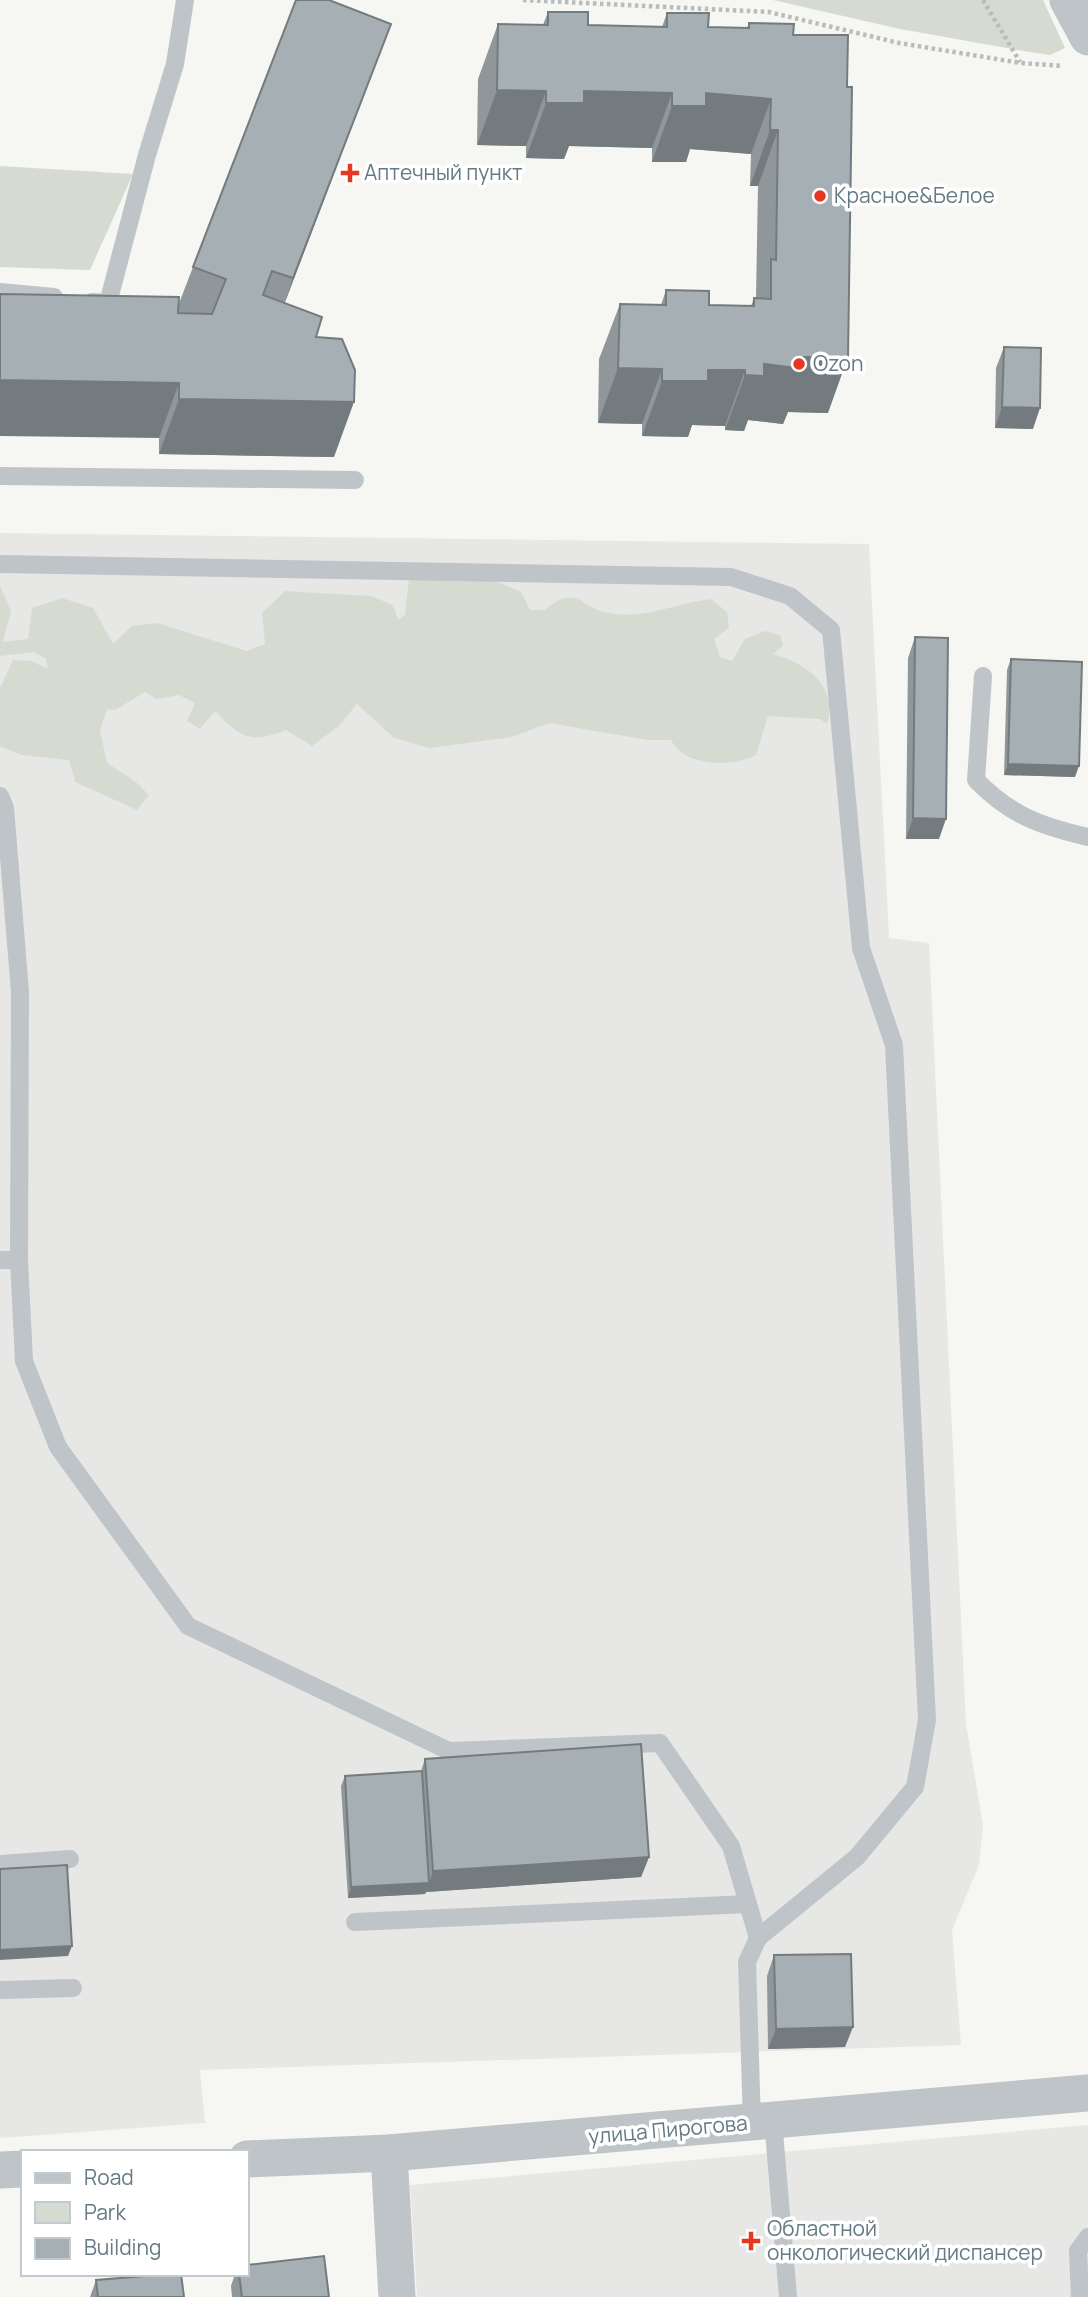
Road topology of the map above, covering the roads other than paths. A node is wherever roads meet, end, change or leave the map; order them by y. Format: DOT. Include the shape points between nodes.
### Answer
graph roads {
  1 [pos="185,0"];
  2 [pos="1068,0"];
  3 [pos="1081,52"];
  4 [pos="0,292"];
  5 [pos="0,476"];
  6 [pos="355,480"];
  7 [pos="0,564"];
  8 [pos="983,676"];
  9 [pos="0,796"];
  10 [pos="1088,837"];
  11 [pos="0,1260"];
  12 [pos="19,1260"];
  13 [pos="71,1859"];
  14 [pos="0,1864"];
  15 [pos="748,1904"];
  16 [pos="355,1922"];
  17 [pos="758,1938"];
  18 [pos="73,1988"];
  19 [pos="0,1990"];
  20 [pos="1088,2093"];
  21 [pos="762,2122"];
  22 [pos="389,2153"];
  23 [pos="248,2160"];
  24 [pos="21,2169"];
  25 [pos="0,2170"];
  26 [pos="1088,2237"];
  27 [pos="397,2297"];
  28 [pos="788,2297"];
  29 [pos="1080,2297"];
  1 -- 4 [label="lane" via="175,64 108,303"];
  2 -- 3 [label="street"];
  5 -- 6 [label="lane"];
  7 -- 17 [label="lane" via="731,576 790,596 831,630 861,948 894,1045 927,1720 915,1787 857,1857"];
  8 -- 10 [label="lane" via="976,780 1001,806 1056,830"];
  9 -- 12 [label="lane" via="5,808 20,992"];
  11 -- 12 [label="lane"];
  12 -- 15 [label="lane" via="24,1361 58,1447 188,1626 449,1751 660,1743 731,1846"];
  13 -- 14 [label="lane"];
  15 -- 16 [label="lane"];
  15 -- 17 [label="lane"];
  17 -- 21 [label="lane" via="747,1962"];
  18 -- 19 [label="lane"];
  20 -- 21 [label="street, улица Пирогова"];
  21 -- 22 [label="street, улица Пирогова"];
  21 -- 28 [label="lane"];
  22 -- 23 [label="street, улица Пирогова"];
  22 -- 27 [label="street"];
  24 -- 25 [label="street"];
  26 -- 29 [label="lane" via="1078,2251"];
}
